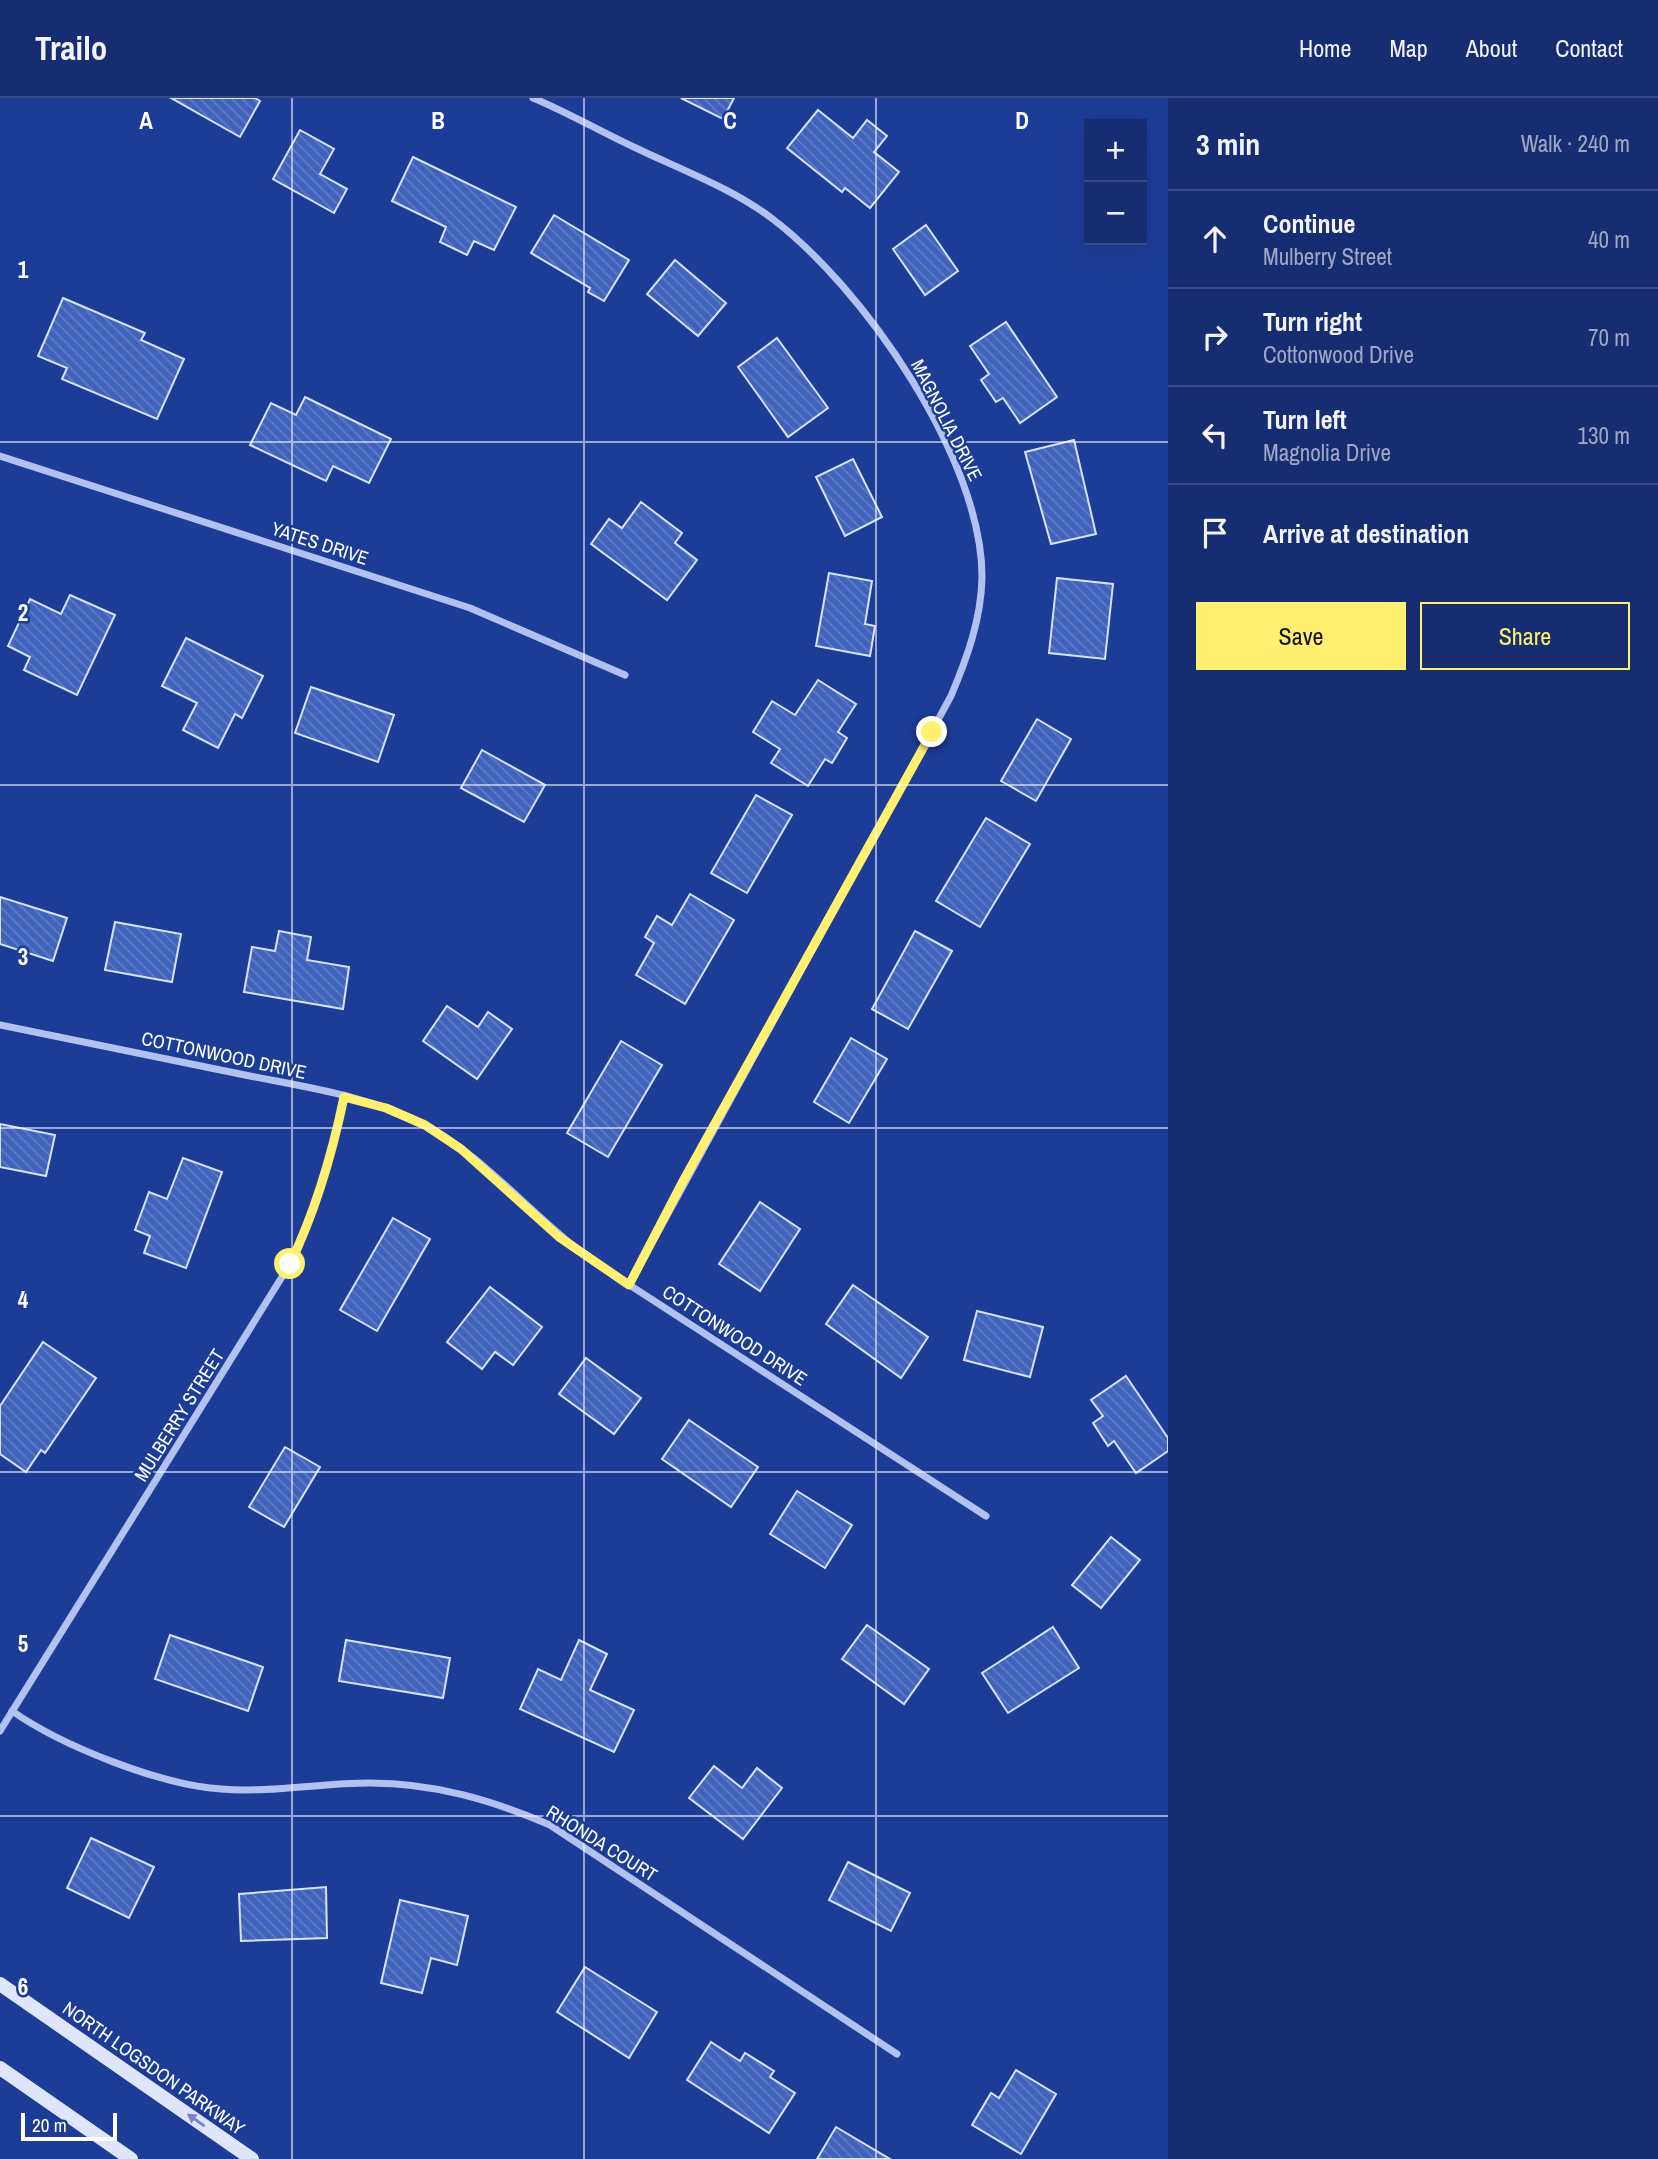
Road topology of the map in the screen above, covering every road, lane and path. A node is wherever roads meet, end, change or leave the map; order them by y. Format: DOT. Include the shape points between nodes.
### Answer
graph roads {
  1 [pos="533,98"];
  2 [pos="542,100"];
  3 [pos="0,456"];
  4 [pos="625,675"];
  5 [pos="0,1025"];
  6 [pos="344,1097"];
  7 [pos="629,1285"];
  8 [pos="986,1516"];
  9 [pos="12,1711"];
  10 [pos="0,1731"];
  11 [pos="0,1984"];
  12 [pos="897,2054"];
  13 [pos="0,2068"];
  14 [pos="131,2159"];
  15 [pos="252,2159"];
  1 -- 2 [label="street, MAGNOLIA DRIVE"];
  2 -- 7 [label="street, MAGNOLIA DRIVE" via="730,192 768,215 818,258 863,308 912,382 953,459 979,538 982,579 977,619 951,696"];
  3 -- 4 [label="street, YATES DRIVE" via="470,608"];
  5 -- 6 [label="street, COTTONWOOD DRIVE"];
  6 -- 7 [label="street, COTTONWOOD DRIVE" via="425,1125 461,1149 559,1237"];
  6 -- 9 [label="street, MULBERRY STREET" via="330,1162 309,1226 290,1264"];
  7 -- 8 [label="street, COTTONWOOD DRIVE"];
  9 -- 10 [label="street, MULBERRY STREET"];
  9 -- 12 [label="street, RHONDA COURT" via="36,1727 180,1783 255,1791 404,1784 441,1789 515,1810 550,1825"];
  15 -- 11 [label="main road, NORTH LOGSDON PARKWAY, one-way"];
  13 -- 14 [label="main road"];
}
